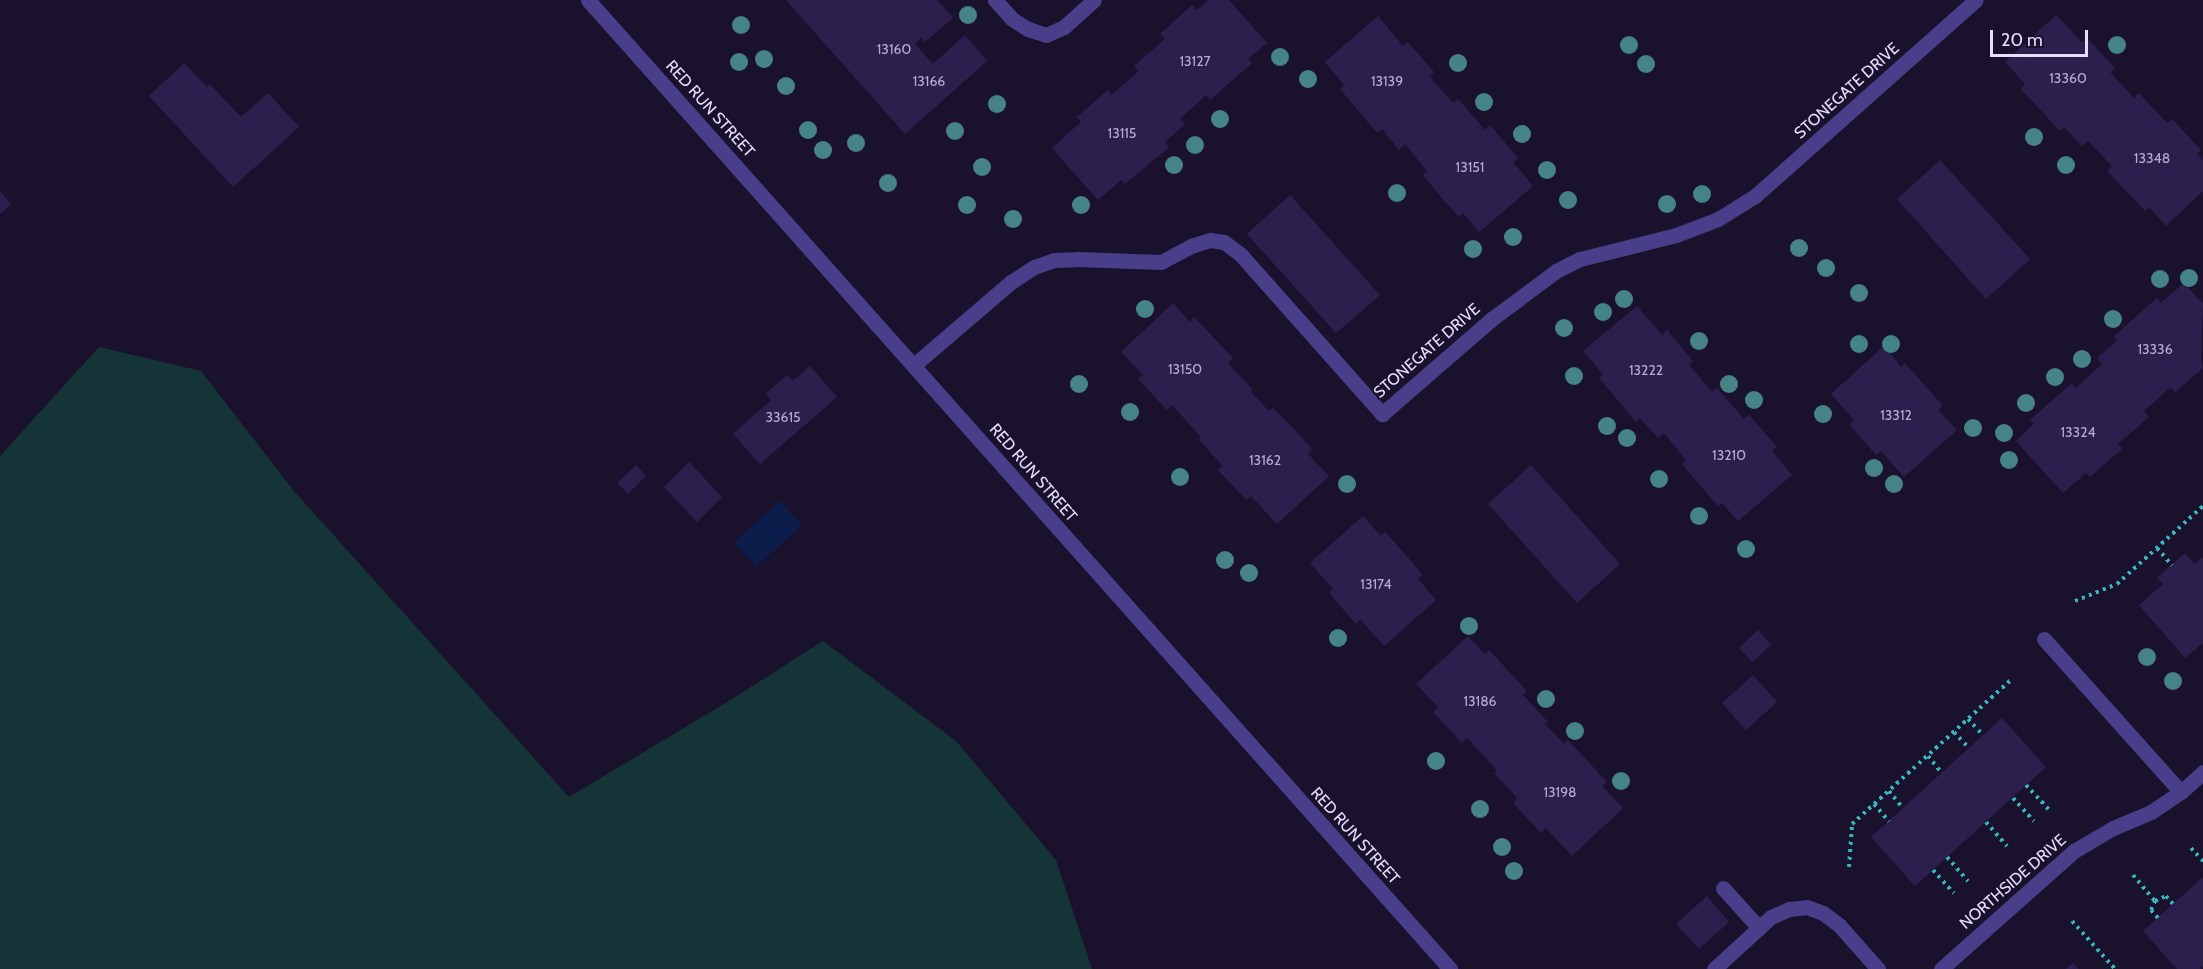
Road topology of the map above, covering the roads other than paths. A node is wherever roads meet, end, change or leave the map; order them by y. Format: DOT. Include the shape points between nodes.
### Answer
graph roads {
  1 [pos="588,0"];
  2 [pos="995,0"];
  3 [pos="1094,0"];
  4 [pos="1976,0"];
  5 [pos="914,364"];
  6 [pos="2044,639"];
  7 [pos="2203,772"];
  8 [pos="2181,792"];
  9 [pos="1723,888"];
  10 [pos="1759,928"];
  11 [pos="1450,969"];
  12 [pos="1714,969"];
  13 [pos="1878,969"];
  14 [pos="1941,969"];
  1 -- 5 [label="street, RED RUN STREET"];
  2 -- 3 [label="street" via="1012,19 1046,35 1064,27"];
  4 -- 5 [label="street, STONEGATE DRIVE" via="1755,195 1718,219 1676,235 1580,259 1556,271 1493,318 1382,414 1241,255 1224,242 1210,240 1161,262 1077,259 1054,260 1034,267"];
  5 -- 11 [label="street, RED RUN STREET"];
  6 -- 8 [label="street"];
  7 -- 8 [label="street, NORTHSIDE DRIVE"];
  8 -- 14 [label="street, NORTHSIDE DRIVE" via="2151,812 2074,851"];
  9 -- 10 [label="street"];
  10 -- 12 [label="street"];
  10 -- 13 [label="street" via="1789,909 1808,907 1839,925"];
}
